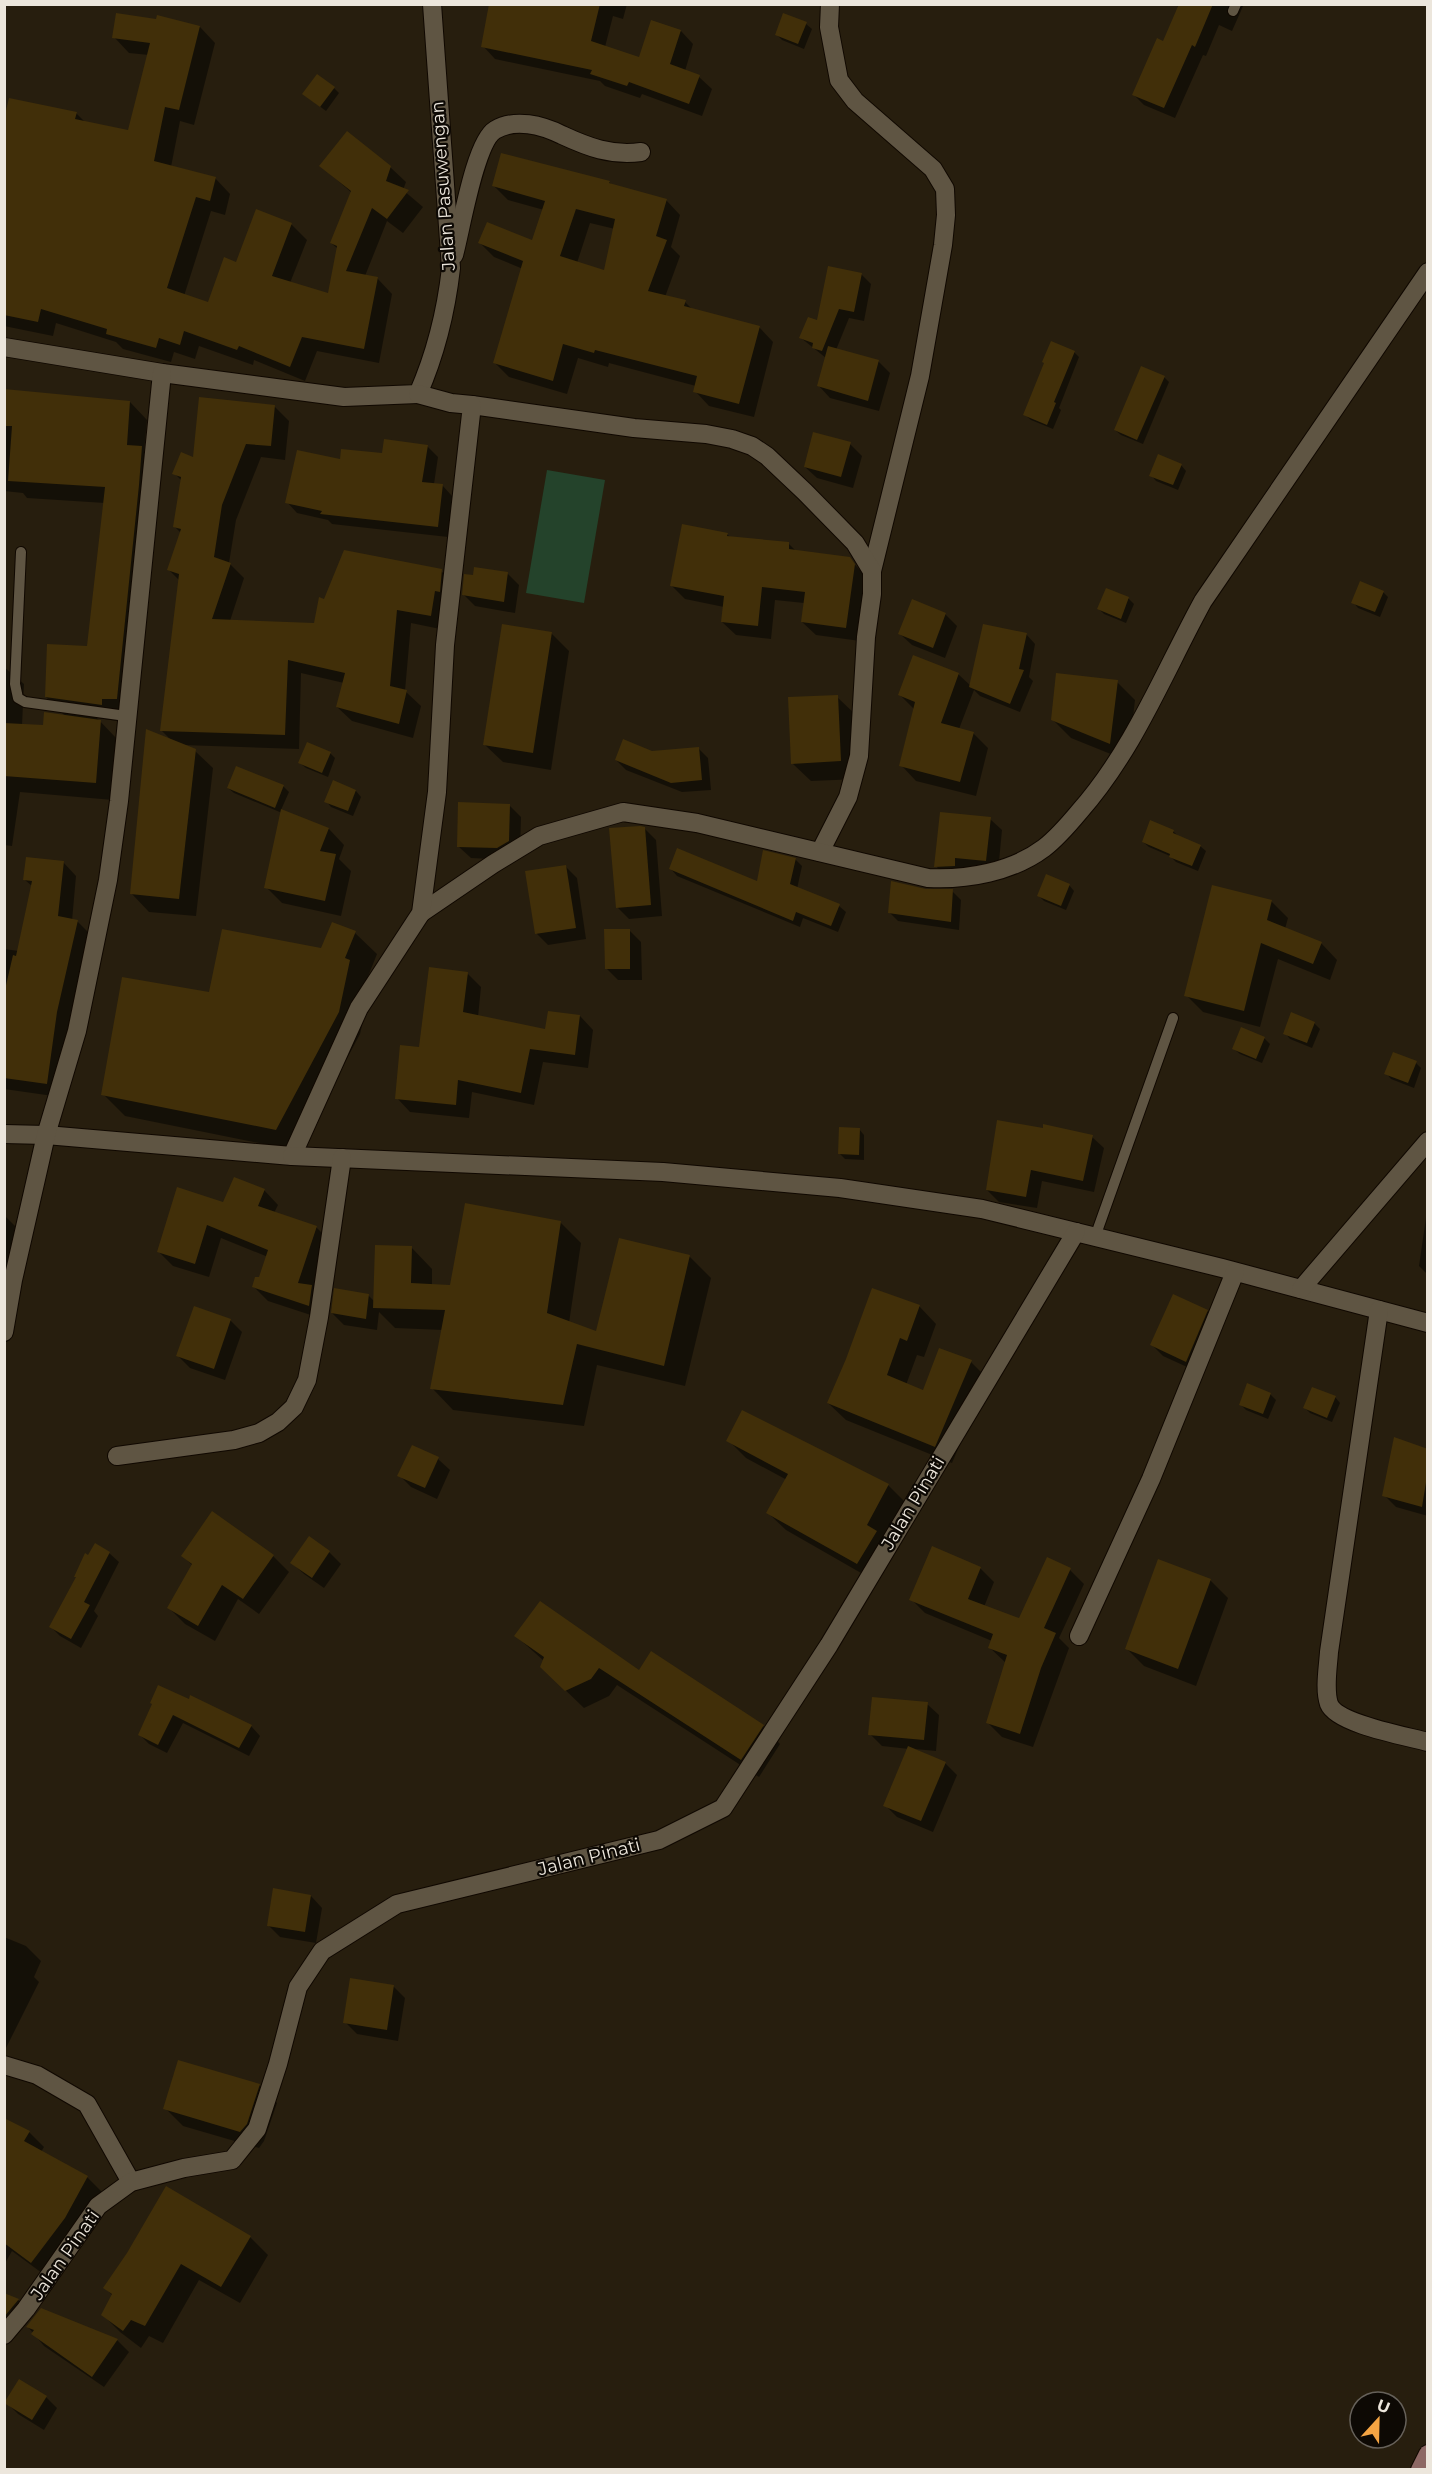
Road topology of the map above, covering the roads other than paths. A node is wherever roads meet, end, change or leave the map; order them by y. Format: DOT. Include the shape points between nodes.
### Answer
graph roads {
  1 [pos="432,4"];
  2 [pos="830,4"];
  3 [pos="641,152"];
  4 [pos="451,268"];
  5 [pos="1428,272"];
  6 [pos="4,347"];
  7 [pos="162,373"];
  8 [pos="418,394"];
  9 [pos="472,405"];
  10 [pos="21,552"];
  11 [pos="872,571"];
  12 [pos="126,716"];
  13 [pos="820,852"];
  14 [pos="421,913"];
  15 [pos="1173,1018"];
  16 [pos="4,1134"];
  17 [pos="46,1135"];
  18 [pos="1428,1141"];
  19 [pos="292,1156"];
  20 [pos="342,1158"];
  21 [pos="1076,1232"];
  22 [pos="1095,1237"];
  23 [pos="1235,1272"];
  24 [pos="1301,1289"];
  25 [pos="1379,1310"];
  26 [pos="1428,1323"];
  27 [pos="4,1332"];
  28 [pos="117,1456"];
  29 [pos="1079,1636"];
  30 [pos="1428,1742"];
  31 [pos="4,2065"];
  32 [pos="131,2182"];
  33 [pos="4,2335"];
  34 [pos="1428,2454"];
  35 [pos="1420,2469"];
  1 -- 4 [label="street, Jalan Pasuwengan"];
  2 -- 11 [label="street" via="829,27 839,81 933,169 945,189 943,245 920,376"];
  3 -- 4 [label="street" via="599,151 558,133 518,122 493,131 476,165"];
  4 -- 8 [label="street, Jalan Pasuwengan" via="447,304 429,370"];
  5 -- 13 [label="street" via="1203,601 1149,709 1103,785 1045,847 1025,860 992,872 951,879 928,878"];
  6 -- 7 [label="street"];
  7 -- 8 [label="street" via="344,397"];
  7 -- 12 [label="street"];
  8 -- 9 [label="street"];
  9 -- 11 [label="street" via="706,434 752,446 767,456 855,543"];
  9 -- 14 [label="street" via="445,645 437,792"];
  10 -- 12 [label="lane" via="15,684 18,698"];
  11 -- 13 [label="street" via="859,756 848,797"];
  12 -- 17 [label="street" via="108,880 77,1031"];
  13 -- 14 [label="street" via="697,823 623,812 539,836"];
  14 -- 19 [label="street" via="359,1008"];
  15 -- 22 [label="lane"];
  16 -- 17 [label="street"];
  17 -- 19 [label="street"];
  17 -- 27 [label="street"];
  18 -- 24 [label="street"];
  19 -- 20 [label="street"];
  20 -- 21 [label="street" via="663,1172 840,1188 982,1209"];
  20 -- 28 [label="street" via="307,1380 294,1407 259,1433 234,1440"];
  21 -- 22 [label="street"];
  21 -- 32 [label="street, Jalan Pinati" via="829,1645 723,1809 659,1840 397,1904 322,1950 298,1987 257,2129 232,2160"];
  22 -- 23 [label="street"];
  23 -- 24 [label="street"];
  23 -- 29 [label="street" via="1151,1479"];
  24 -- 25 [label="street"];
  25 -- 26 [label="street"];
  25 -- 30 [label="street" via="1329,1652 1328,1698 1333,1710 1348,1719"];
  31 -- 32 [label="street" via="37,2075 87,2104"];
  32 -- 33 [label="street, Jalan Pinati" via="98,2206"];
  34 -- 35 [label="main road"];
}
